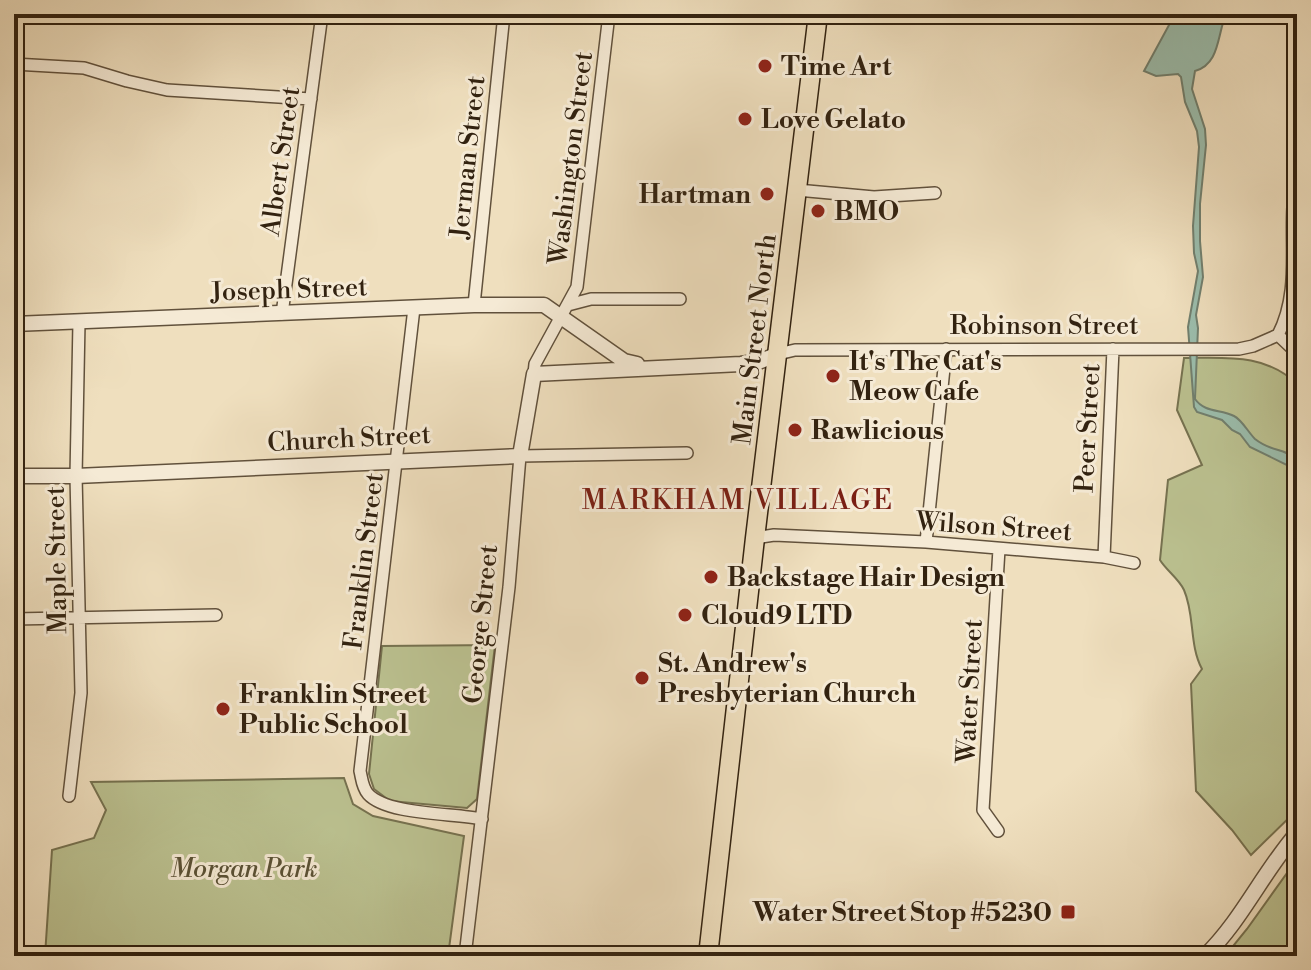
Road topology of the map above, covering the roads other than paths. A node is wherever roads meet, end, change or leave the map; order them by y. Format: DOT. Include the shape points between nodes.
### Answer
graph roads {
  1 [pos="322,14"];
  2 [pos="504,14"];
  3 [pos="609,14"];
  4 [pos="818,14"];
  5 [pos="14,64"];
  6 [pos="311,99"];
  7 [pos="1297,177"];
  8 [pos="797,190"];
  9 [pos="935,193"];
  10 [pos="680,299"];
  11 [pos="474,305"];
  12 [pos="414,308"];
  13 [pos="565,311"];
  14 [pos="282,314"];
  15 [pos="79,322"];
  16 [pos="14,324"];
  17 [pos="1278,335"];
  18 [pos="946,349"];
  19 [pos="1113,349"];
  20 [pos="1297,353"];
  21 [pos="778,354"];
  22 [pos="649,368"];
  23 [pos="534,374"];
  24 [pos="687,453"];
  25 [pos="520,456"];
  26 [pos="398,459"];
  27 [pos="14,476"];
  28 [pos="76,476"];
  29 [pos="755,538"];
  30 [pos="926,542"];
  31 [pos="999,549"];
  32 [pos="1104,557"];
  33 [pos="1134,563"];
  34 [pos="216,615"];
  35 [pos="78,618"];
  36 [pos="14,619"];
  37 [pos="69,796"];
  38 [pos="482,819"];
  39 [pos="998,831"];
  40 [pos="1297,833"];
  41 [pos="465,956"];
  42 [pos="708,956"];
  43 [pos="1205,956"];
  1 -- 6 [label="street, Albert Street"];
  2 -- 11 [label="street, Jerman Street"];
  3 -- 13 [label="street, Washington Street" via="577,287"];
  4 -- 8 [label="main road, Main Street North"];
  5 -- 6 [label="street" via="84,68 167,90"];
  6 -- 14 [label="street, Albert Street"];
  7 -- 17 [label="street" via="1293,296"];
  8 -- 9 [label="street" via="874,197"];
  8 -- 21 [label="main road, Main Street North"];
  10 -- 13 [label="street, Joseph Street" via="591,299"];
  11 -- 12 [label="street, Joseph Street"];
  11 -- 13 [label="street, Joseph Street" via="544,305"];
  12 -- 14 [label="street, Joseph Street"];
  12 -- 26 [label="street, Franklin Street"];
  13 -- 22 [label="street, Robinson Street" via="624,361"];
  13 -- 23 [label="street, George Street"];
  14 -- 15 [label="street, Joseph Street"];
  15 -- 16 [label="street, Joseph Street"];
  15 -- 28 [label="street, Maple Street"];
  17 -- 19 [label="street, Robinson Street" via="1239,349"];
  17 -- 20 [label="street"];
  18 -- 19 [label="street, Robinson Street"];
  18 -- 21 [label="street, Robinson Street"];
  18 -- 30 [label="street"];
  19 -- 32 [label="street, Peer Street"];
  21 -- 22 [label="street, Robinson Street" via="741,364"];
  21 -- 29 [label="main road, Main Street North"];
  22 -- 23 [label="street, Robinson Street"];
  23 -- 25 [label="street, George Street"];
  24 -- 25 [label="street, Church Street"];
  25 -- 26 [label="street, Church Street"];
  25 -- 38 [label="street, George Street"];
  26 -- 28 [label="street, Church Street"];
  26 -- 38 [label="street, Franklin Street" via="360,771 363,787 380,803 400,809"];
  27 -- 28 [label="street, Church Street"];
  28 -- 35 [label="street, Maple Street"];
  29 -- 30 [label="street, Wilson Street"];
  29 -- 42 [label="main road, Main Street North"];
  30 -- 31 [label="street, Wilson Street"];
  31 -- 32 [label="street, Wilson Street"];
  31 -- 39 [label="street, Water Street" via="983,810"];
  32 -- 33 [label="street, Wilson Street"];
  34 -- 35 [label="street"];
  35 -- 36 [label="street"];
  35 -- 37 [label="street, Maple Street" via="81,693"];
  38 -- 41 [label="street, George Street"];
  40 -- 43 [label="street"];
}
